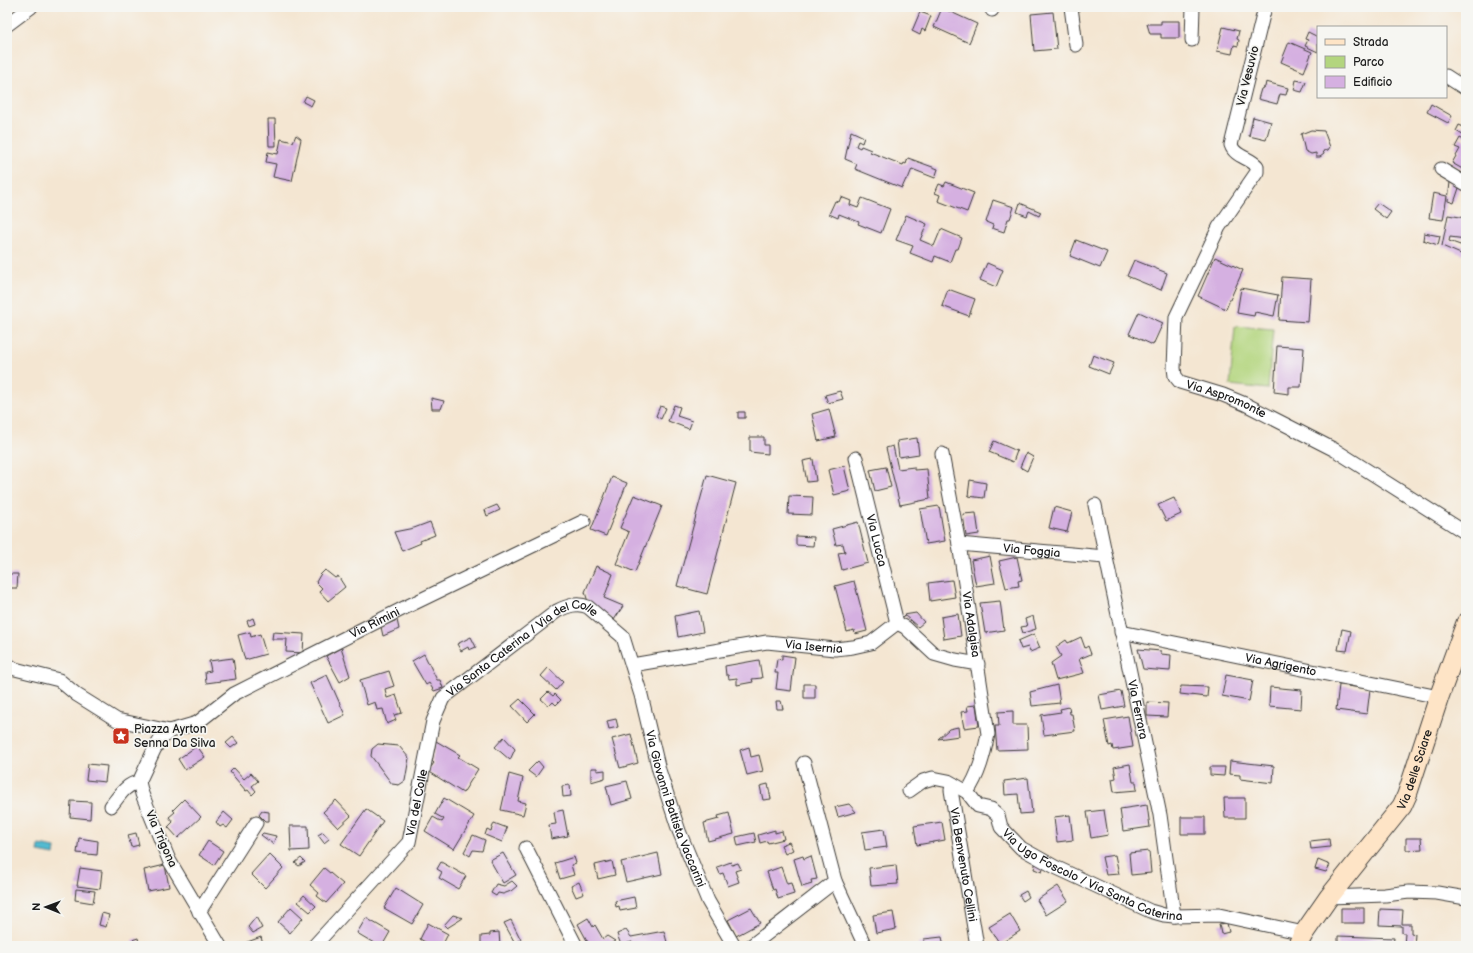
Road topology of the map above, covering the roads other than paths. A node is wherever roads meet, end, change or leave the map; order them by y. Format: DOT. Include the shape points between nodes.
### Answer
graph roads {
  1 [pos="31,7"];
  2 [pos="1071,7"];
  3 [pos="1193,7"];
  4 [pos="1265,7"];
  5 [pos="7,26"];
  6 [pos="1192,40"];
  7 [pos="1076,45"];
  8 [pos="1447,77"];
  9 [pos="1466,89"];
  10 [pos="1231,145"];
  11 [pos="1441,169"];
  12 [pos="1466,184"];
  13 [pos="942,454"];
  14 [pos="856,458"];
  15 [pos="1095,505"];
  16 [pos="584,521"];
  17 [pos="1466,533"];
  18 [pos="959,544"];
  19 [pos="1105,557"];
  20 [pos="897,623"];
  21 [pos="1466,624"];
  22 [pos="1121,632"];
  23 [pos="7,664"];
  24 [pos="978,664"];
  25 [pos="632,665"];
  26 [pos="1439,697"];
  27 [pos="443,698"];
  28 [pos="170,731"];
  29 [pos="804,763"];
  30 [pos="139,782"];
  31 [pos="953,784"];
  32 [pos="909,791"];
  33 [pos="966,792"];
  34 [pos="111,806"];
  35 [pos="256,823"];
  36 [pos="526,848"];
  37 [pos="835,881"];
  38 [pos="1329,897"];
  39 [pos="1466,898"];
  40 [pos="199,912"];
  41 [pos="1174,916"];
  42 [pos="1300,940"];
  43 [pos="220,946"];
  44 [pos="314,946"];
  45 [pos="576,946"];
  46 [pos="734,946"];
  47 [pos="751,946"];
  48 [pos="865,946"];
  49 [pos="976,946"];
  1 -- 5 [label="street"];
  2 -- 7 [label="street"];
  3 -- 6 [label="street"];
  4 -- 10 [label="street, Via Vesuvio"];
  8 -- 9 [label="street"];
  10 -- 17 [label="street, Via Aspromonte" via="1233,151 1257,166 1257,172 1219,227 1176,317 1175,376 1180,382 1245,404 1335,450"];
  11 -- 12 [label="street"];
  13 -- 18 [label="street, Via Adalgisa"];
  14 -- 20 [label="street, Via Lucca"];
  15 -- 19 [label="street, Via Ferrara"];
  16 -- 28 [label="street, Via Rimini" via="234,694 197,723"];
  18 -- 19 [label="street, Via Foggia"];
  18 -- 24 [label="street, Via Adalgisa"];
  19 -- 22 [label="street, Via Ferrara"];
  20 -- 24 [label="street" via="905,627 934,654"];
  20 -- 25 [label="street, Via Isernia" via="871,643 853,648 835,649 767,642"];
  21 -- 26 [label="street, Via delle Sciare"];
  22 -- 26 [label="street, Via Agrigento"];
  22 -- 41 [label="street, Via Ferrara" via="1160,815"];
  23 -- 28 [label="street" via="16,669 59,680 77,695 117,720"];
  24 -- 33 [label="street, Via Adalgisa" via="988,734 983,759"];
  25 -- 27 [label="street, Via Santa Caterina / Via del Colle" via="623,637 601,617 581,604 566,606"];
  25 -- 46 [label="street, Via Giovanni Battista Vaccarini" via="679,831 708,901"];
  26 -- 38 [label="street, Via delle Sciare" via="1413,780 1402,806"];
  27 -- 44 [label="street, Via del Colle" via="433,721 409,842"];
  28 -- 30 [label="street" via="160,740"];
  29 -- 37 [label="street"];
  30 -- 34 [label="street" via="131,783"];
  30 -- 40 [label="street, Via Trigona" via="164,850"];
  31 -- 32 [label="street, Via Ugo Foscolo / Via Santa Caterina" via="933,778 923,781"];
  31 -- 33 [label="street, Via Ugo Foscolo / Via Santa Caterina"];
  31 -- 49 [label="street, Via Benvenuto Cellini" via="951,790"];
  33 -- 41 [label="street, Via Ugo Foscolo / Via Santa Caterina" via="978,806 991,809 998,815 1001,827 1021,848 1055,867 1150,910"];
  35 -- 40 [label="street"];
  36 -- 45 [label="street"];
  37 -- 47 [label="street"];
  37 -- 48 [label="street"];
  38 -- 39 [label="street" via="1410,892"];
  38 -- 42 [label="street, Via delle Sciare"];
  40 -- 43 [label="street, Via Trigona"];
  41 -- 42 [label="street, Via Ugo Foscolo / Via Santa Caterina" via="1219,915"];
}
